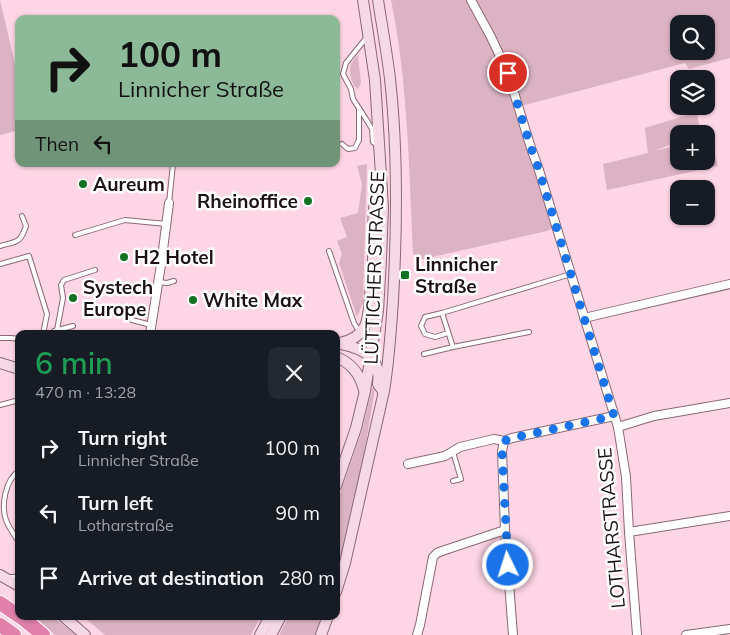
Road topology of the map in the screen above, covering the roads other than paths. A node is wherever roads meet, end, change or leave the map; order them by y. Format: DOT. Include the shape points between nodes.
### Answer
graph roads {
  1 [pos="363,0"];
  2 [pos="378,0"];
  3 [pos="471,0"];
  4 [pos="368,35"];
  5 [pos="359,108"];
  6 [pos="342,144"];
  7 [pos="380,148"];
  8 [pos="173,167"];
  9 [pos="382,179"];
  10 [pos="169,203"];
  11 [pos="22,216"];
  12 [pos="166,224"];
  13 [pos="75,235"];
  14 [pos="0,246"];
  15 [pos="329,251"];
  16 [pos="0,264"];
  17 [pos="95,270"];
  18 [pos="571,274"];
  19 [pos="174,280"];
  20 [pos="159,282"];
  21 [pos="730,284"];
  22 [pos="442,313"];
  23 [pos="584,318"];
  24 [pos="132,320"];
  25 [pos="152,325"];
  26 [pos="73,326"];
  27 [pos="44,330"];
  28 [pos="57,330"];
  29 [pos="151,330"];
  30 [pos="529,332"];
  31 [pos="360,333"];
  32 [pos="448,333"];
  33 [pos="0,338"];
  34 [pos="15,339"];
  35 [pos="340,342"];
  36 [pos="340,343"];
  37 [pos="453,347"];
  38 [pos="424,354"];
  39 [pos="340,358"];
  40 [pos="371,358"];
  41 [pos="0,363"];
  42 [pos="15,369"];
  43 [pos="365,391"];
  44 [pos="384,391"];
  45 [pos="15,401"];
  46 [pos="730,403"];
  47 [pos="0,405"];
  48 [pos="614,416"];
  49 [pos="618,427"];
  50 [pos="504,441"];
  51 [pos="453,452"];
  52 [pos="408,464"];
  53 [pos="15,474"];
  54 [pos="340,474"];
  55 [pos="453,481"];
  56 [pos="730,516"];
  57 [pos="505,530"];
  58 [pos="629,532"];
  59 [pos="15,536"];
  60 [pos="1,576"];
  61 [pos="15,577"];
  62 [pos="340,580"];
  63 [pos="15,584"];
  64 [pos="0,603"];
  65 [pos="15,613"];
  66 [pos="24,620"];
  67 [pos="68,620"];
  68 [pos="268,620"];
  69 [pos="279,620"];
  70 [pos="327,620"];
  71 [pos="0,625"];
  72 [pos="730,628"];
  73 [pos="14,635"];
  74 [pos="43,635"];
  75 [pos="85,635"];
  76 [pos="260,635"];
  77 [pos="271,635"];
  78 [pos="321,635"];
  79 [pos="417,635"];
  80 [pos="513,635"];
  81 [pos="637,635"];
  82 [pos="686,635"];
  1 -- 4 [label="main road, LÜTTICHER STRASSE"];
  2 -- 44 [label="main road, LÜTTICHER STRASSE" via="390,79 395,148 395,260"];
  3 -- 18 [label="street, LOTHARSTRASSE" via="508,73"];
  4 -- 5 [label="lane" via="346,63 343,74"];
  4 -- 7 [label="main road, LÜTTICHER STRASSE"];
  5 -- 6 [label="lane" via="360,140 355,148"];
  5 -- 7 [label="lane" via="372,129 373,142"];
  7 -- 9 [label="main road, LÜTTICHER STRASSE"];
  8 -- 10 [label="lane"];
  9 -- 31 [label="main road" via="375,196 369,311"];
  9 -- 40 [label="main road, LÜTTICHER STRASSE" via="378,311"];
  10 -- 12 [label="street"];
  11 -- 14 [label="lane" via="26,226 20,240"];
  12 -- 13 [label="lane" via="125,220"];
  12 -- 20 [label="street"];
  15 -- 31 [label="lane"];
  16 -- 27 [label="lane" via="29,256 47,314"];
  17 -- 28 [label="lane" via="64,280"];
  18 -- 22 [label="lane"];
  18 -- 23 [label="street, LOTHARSTRASSE"];
  19 -- 20 [label="lane"];
  20 -- 25 [label="street"];
  21 -- 23 [label="street"];
  22 -- 32 [label="lane"];
  22 -- 32 [label="lane" via="426,318 421,326 425,334 434,337"];
  23 -- 48 [label="street, LOTHARSTRASSE"];
  24 -- 25 [label="lane"];
  25 -- 29 [label="street"];
  26 -- 28 [label="lane"];
  30 -- 37 [label="lane"];
  31 -- 35 [label="main road"];
  32 -- 37 [label="lane"];
  33 -- 34 [label="lane"];
  36 -- 40 [label="main road" via="360,350"];
  37 -- 38 [label="lane"];
  39 -- 43 [label="main road" via="353,367"];
  40 -- 43 [label="main road, LÜTTICHER STRASSE"];
  40 -- 44 [label="main road" via="379,369 378,384"];
  41 -- 42 [label="main road"];
  43 -- 54 [label="main road, LÜTTICHER STRASSE"];
  44 -- 62 [label="main road, LÜTTICHER STRASSE"];
  45 -- 47 [label="lane"];
  46 -- 49 [label="street" via="654,416"];
  48 -- 49 [label="street, LOTHARSTRASSE"];
  48 -- 50 [label="street"];
  49 -- 58 [label="street, LOTHARSTRASSE" via="626,477"];
  50 -- 51 [label="street" via="494,439 460,447"];
  50 -- 57 [label="street"];
  51 -- 52 [label="street"];
  51 -- 55 [label="lane" via="460,479"];
  53 -- 59 [label="lane" via="4,504 6,519"];
  56 -- 58 [label="street"];
  57 -- 79 [label="street" via="433,557"];
  57 -- 80 [label="street"];
  58 -- 81 [label="street, LOTHARSTRASSE"];
  60 -- 61 [label="lane"];
  60 -- 63 [label="main road"];
  64 -- 65 [label="highway"];
  66 -- 74 [label="highway"];
  67 -- 75 [label="main road"];
  68 -- 76 [label="main road"];
  69 -- 77 [label="main road"];
  70 -- 78 [label="main road"];
  71 -- 73 [label="highway"];
  72 -- 82 [label="street"];
}
